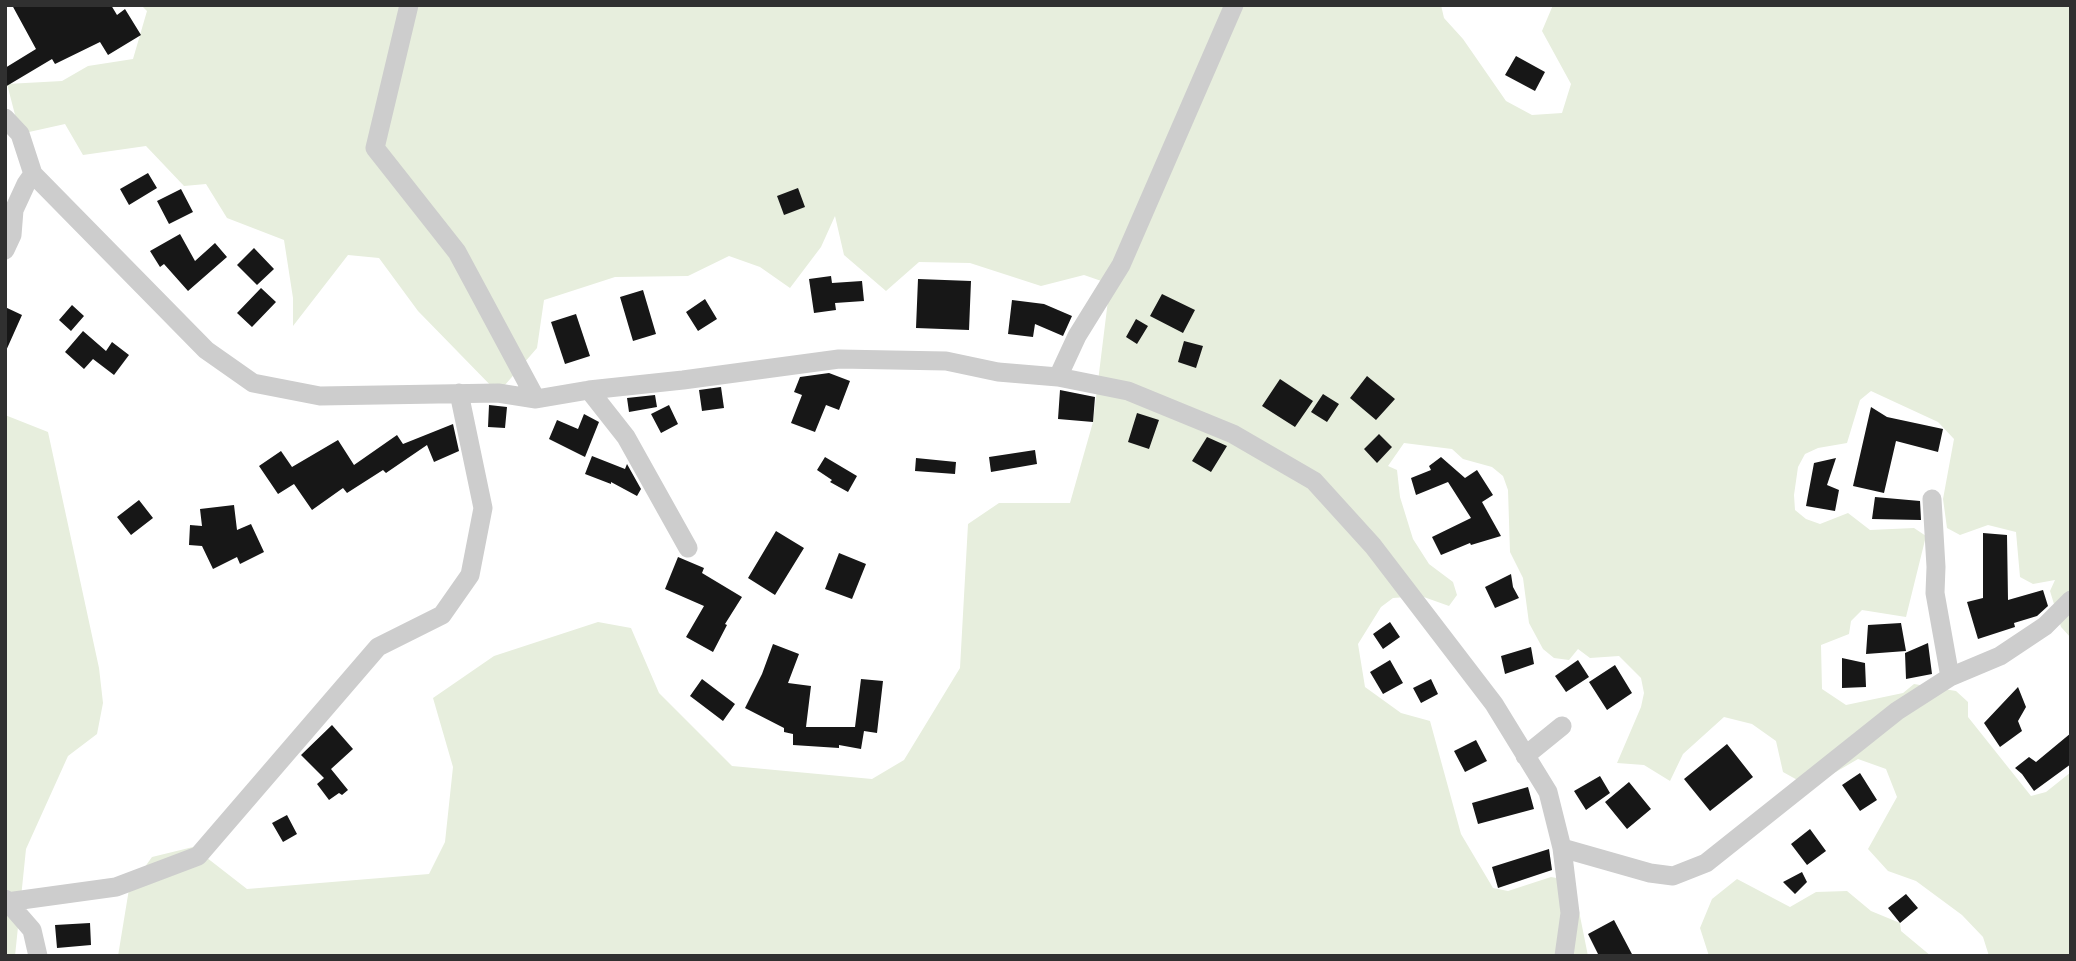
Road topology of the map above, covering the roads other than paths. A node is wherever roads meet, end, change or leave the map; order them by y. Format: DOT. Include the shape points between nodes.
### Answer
graph roads {
  1 [pos="409,5"];
  2 [pos="1234,5"];
  3 [pos="5,118"];
  4 [pos="33,174"];
  5 [pos="5,250"];
  6 [pos="1058,377"];
  7 [pos="589,390"];
  8 [pos="459,393"];
  9 [pos="536,399"];
  10 [pos="1932,499"];
  11 [pos="688,548"];
  12 [pos="2071,600"];
  13 [pos="1950,677"];
  14 [pos="1562,726"];
  15 [pos="1525,756"];
  16 [pos="1562,848"];
  17 [pos="6,901"];
  18 [pos="37,956"];
  19 [pos="1564,956"];
  1 -- 9 [label="street" via="375,148 457,252"];
  2 -- 6 [label="street" via="1121,265 1077,335"];
  3 -- 4 [label="street" via="20,134"];
  4 -- 5 [label="street" via="14,210 12,235"];
  4 -- 8 [label="street" via="206,350 253,383 320,396"];
  6 -- 7 [label="street" via="998,372 946,361 839,359"];
  6 -- 15 [label="street" via="1128,391 1233,434 1314,481 1374,546 1494,704"];
  7 -- 9 [label="street"];
  7 -- 11 [label="street" via="626,437"];
  8 -- 9 [label="street"];
  8 -- 17 [label="street" via="483,508 470,575 442,615 378,647 198,856 116,887"];
  10 -- 13 [label="street" via="1935,593"];
  12 -- 13 [label="street" via="2045,626 2000,656"];
  13 -- 16 [label="street" via="1897,711 1706,863 1674,876"];
  14 -- 15 [label="street"];
  15 -- 16 [label="street" via="1548,792"];
  16 -- 19 [label="street" via="1570,913"];
  17 -- 18 [label="street" via="32,930"];
}
